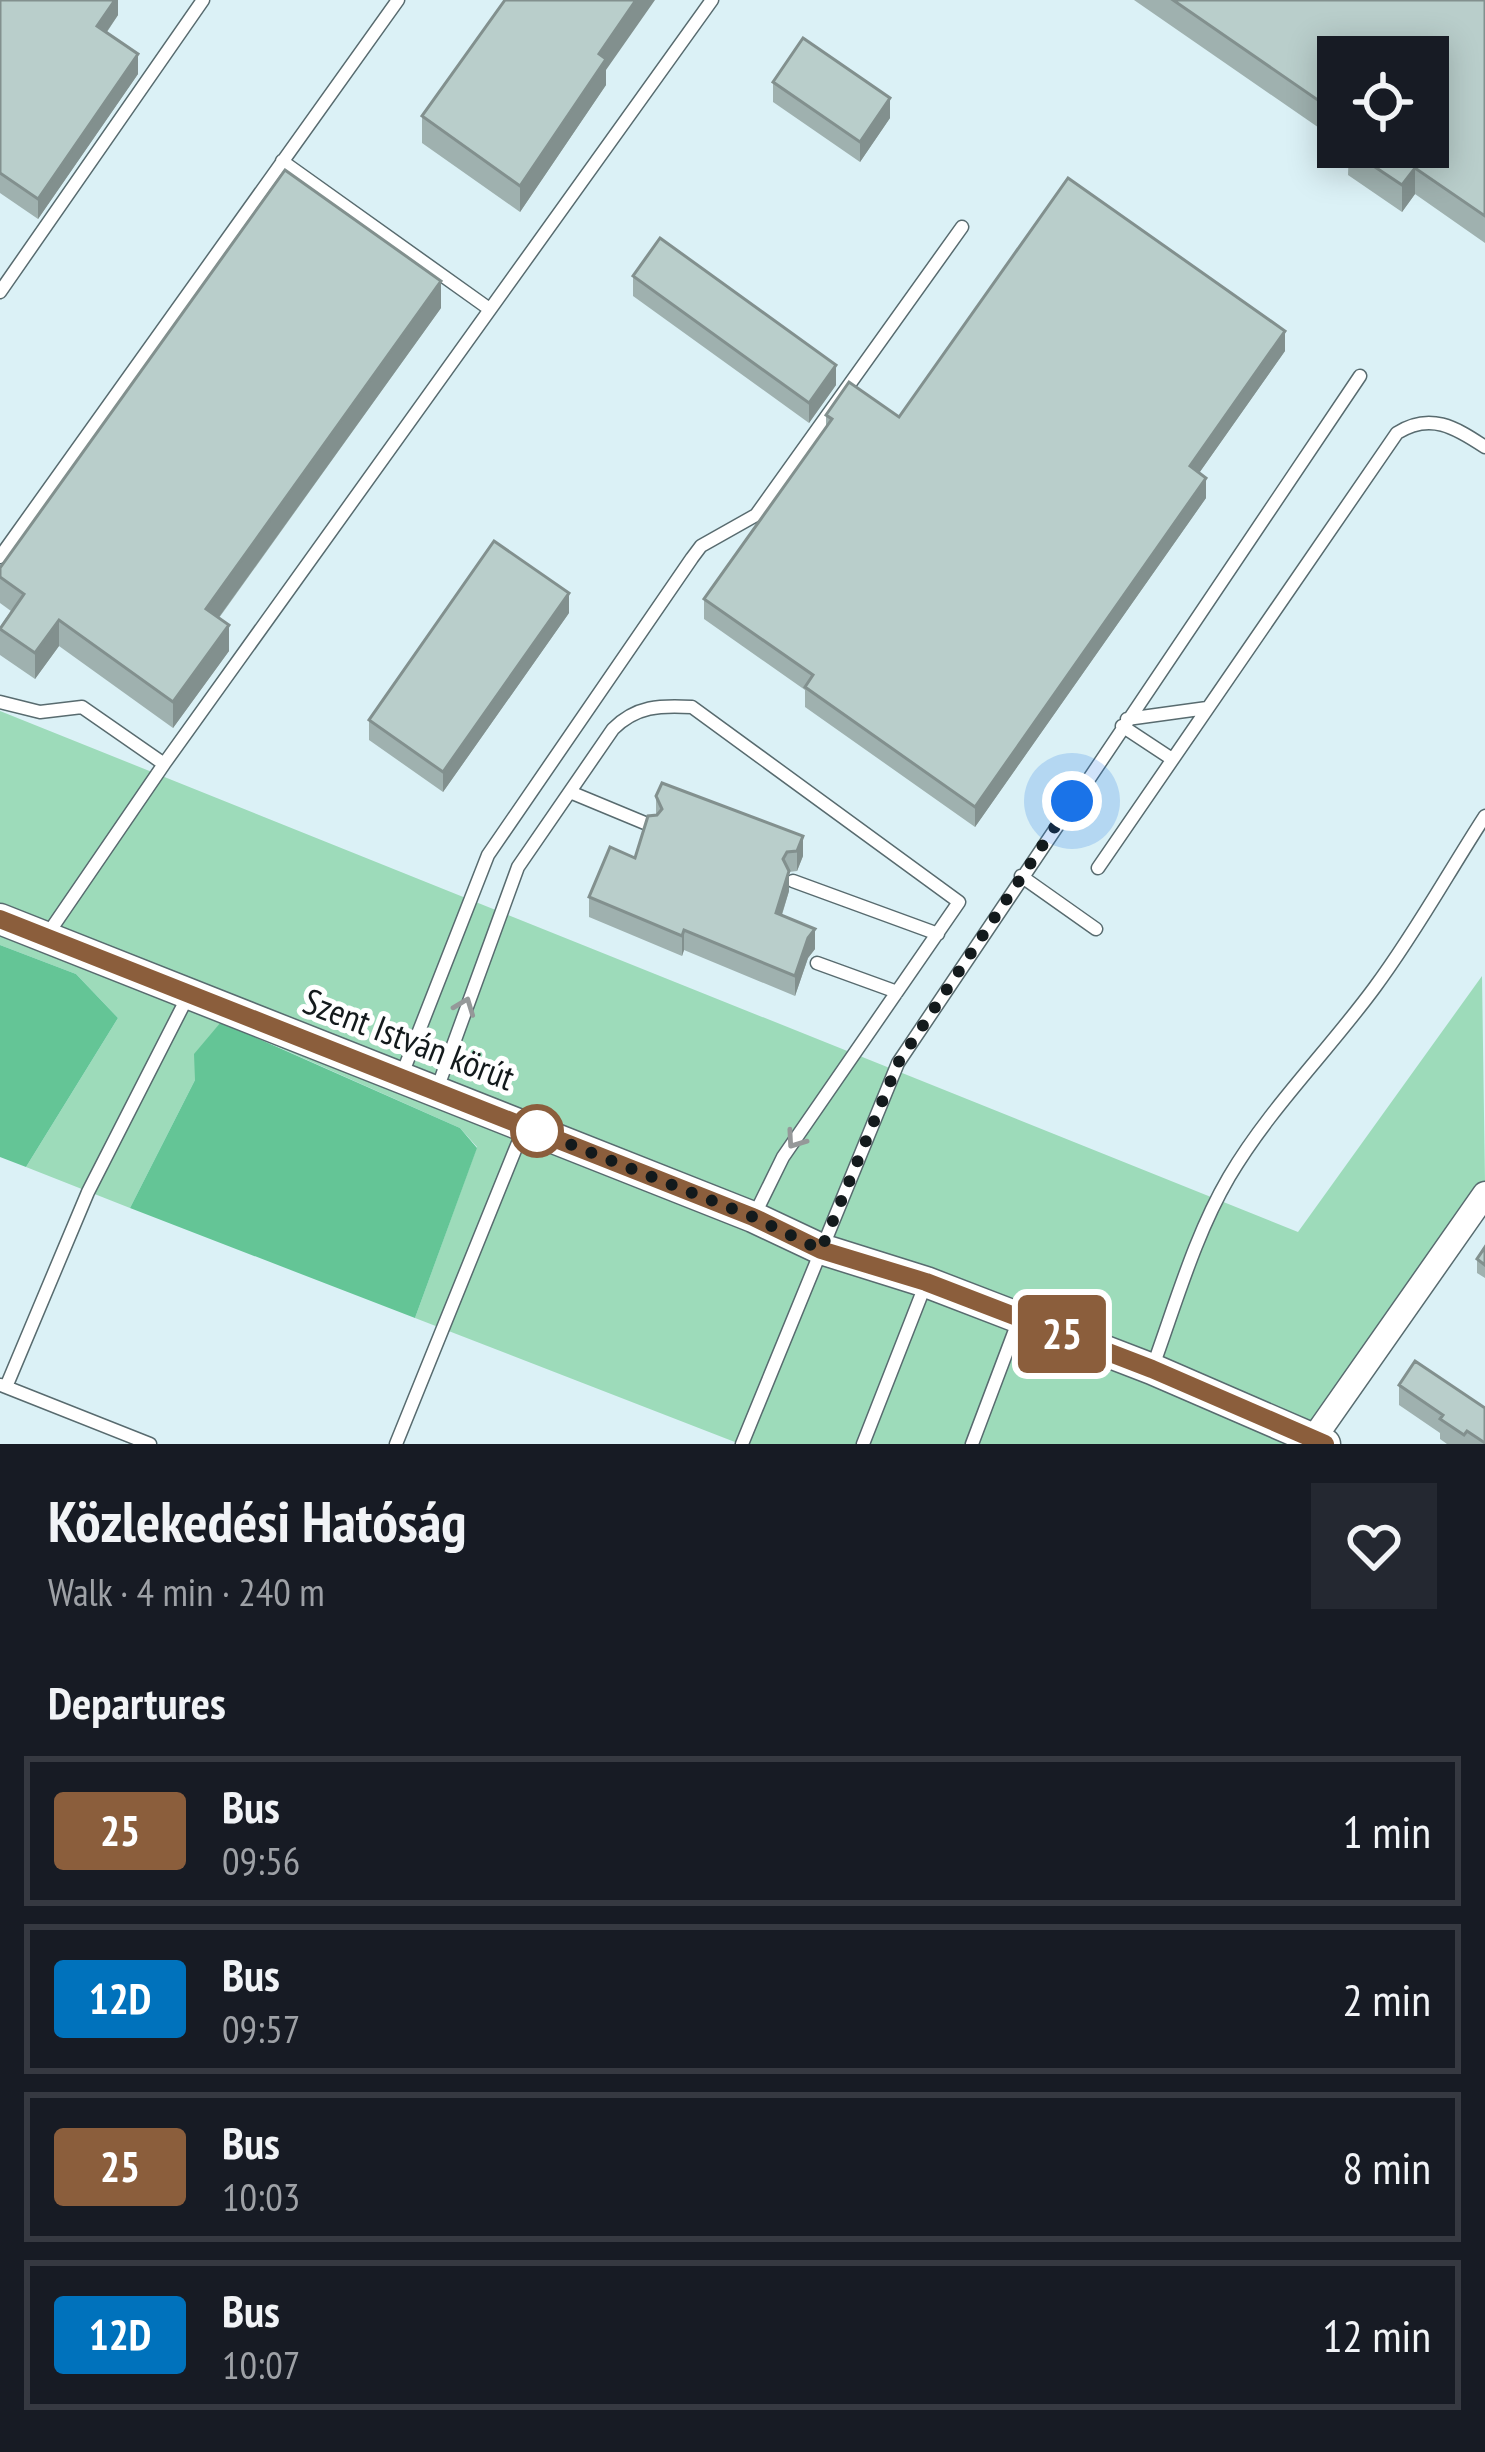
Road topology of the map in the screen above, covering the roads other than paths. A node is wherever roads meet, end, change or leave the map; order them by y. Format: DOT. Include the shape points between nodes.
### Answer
graph roads {
  1 [pos="202,0"];
  2 [pos="398,0"];
  3 [pos="712,0"];
  4 [pos="282,161"];
  5 [pos="962,227"];
  6 [pos="0,292"];
  7 [pos="488,308"];
  8 [pos="1360,376"];
  9 [pos="1485,447"];
  10 [pos="0,557"];
  11 [pos="0,702"];
  12 [pos="1207,708"];
  13 [pos="1125,723"];
  14 [pos="1172,759"];
  15 [pos="164,764"];
  16 [pos="570,792"];
  17 [pos="1485,816"];
  18 [pos="652,826"];
  19 [pos="1098,868"];
  20 [pos="1021,876"];
  21 [pos="793,880"];
  22 [pos="0,919"];
  23 [pos="1096,929"];
  24 [pos="938,934"];
  25 [pos="45,938"];
  26 [pos="818,963"];
  27 [pos="897,992"];
  28 [pos="189,994"];
  29 [pos="400,1078"];
  30 [pos="436,1093"];
  31 [pos="524,1126"];
  32 [pos="1482,1205"];
  33 [pos="753,1217"];
  34 [pos="821,1250"];
  35 [pos="926,1282"];
  36 [pos="1020,1318"];
  37 [pos="1152,1369"];
  38 [pos="3,1386"];
  39 [pos="131,1440"];
  40 [pos="1319,1441"];
  41 [pos="150,1444"];
  42 [pos="396,1444"];
  43 [pos="742,1444"];
  44 [pos="863,1444"];
  45 [pos="972,1444"];
  1 -- 6 [label="lane"];
  2 -- 4 [label="lane"];
  3 -- 7 [label="lane"];
  4 -- 7 [label="lane"];
  4 -- 10 [label="lane"];
  5 -- 29 [label="lane" via="756,515 701,546 488,855"];
  7 -- 15 [label="lane"];
  8 -- 13 [label="lane"];
  9 -- 12 [label="lane" via="1431,422 1397,433"];
  11 -- 15 [label="lane" via="40,712 82,707"];
  12 -- 13 [label="lane"];
  12 -- 14 [label="lane"];
  13 -- 14 [label="lane"];
  13 -- 20 [label="lane"];
  14 -- 19 [label="lane"];
  15 -- 25 [label="lane"];
  16 -- 18 [label="lane"];
  16 -- 24 [label="lane" via="628,714 692,707 959,902"];
  30 -- 16 [label="lane, one-way" via="518,867"];
  17 -- 37 [label="lane" via="1388,970 1227,1180"];
  20 -- 23 [label="lane"];
  20 -- 34 [label="lane" via="898,1063"];
  21 -- 24 [label="lane"];
  22 -- 25 [label="street, Szent István körút"];
  24 -- 27 [label="lane"];
  25 -- 28 [label="street, Szent István körút"];
  26 -- 27 [label="lane"];
  27 -- 33 [label="lane, one-way" via="783,1157"];
  28 -- 29 [label="street, Szent István körút"];
  28 -- 38 [label="lane" via="88,1192"];
  29 -- 30 [label="street, Szent István körút"];
  30 -- 31 [label="street, Szent István körút"];
  31 -- 33 [label="street, Szent István körút"];
  31 -- 42 [label="lane"];
  32 -- 40 [label="street"];
  33 -- 34 [label="street, Szent István körút"];
  34 -- 35 [label="street, Szent István körút"];
  34 -- 43 [label="lane"];
  35 -- 36 [label="street, Szent István körút"];
  35 -- 44 [label="lane"];
  36 -- 37 [label="street, Szent István körút"];
  36 -- 45 [label="lane"];
  37 -- 40 [label="street, Szent István körút"];
  38 -- 39 [label="lane"];
  39 -- 41 [label="lane"];
}
